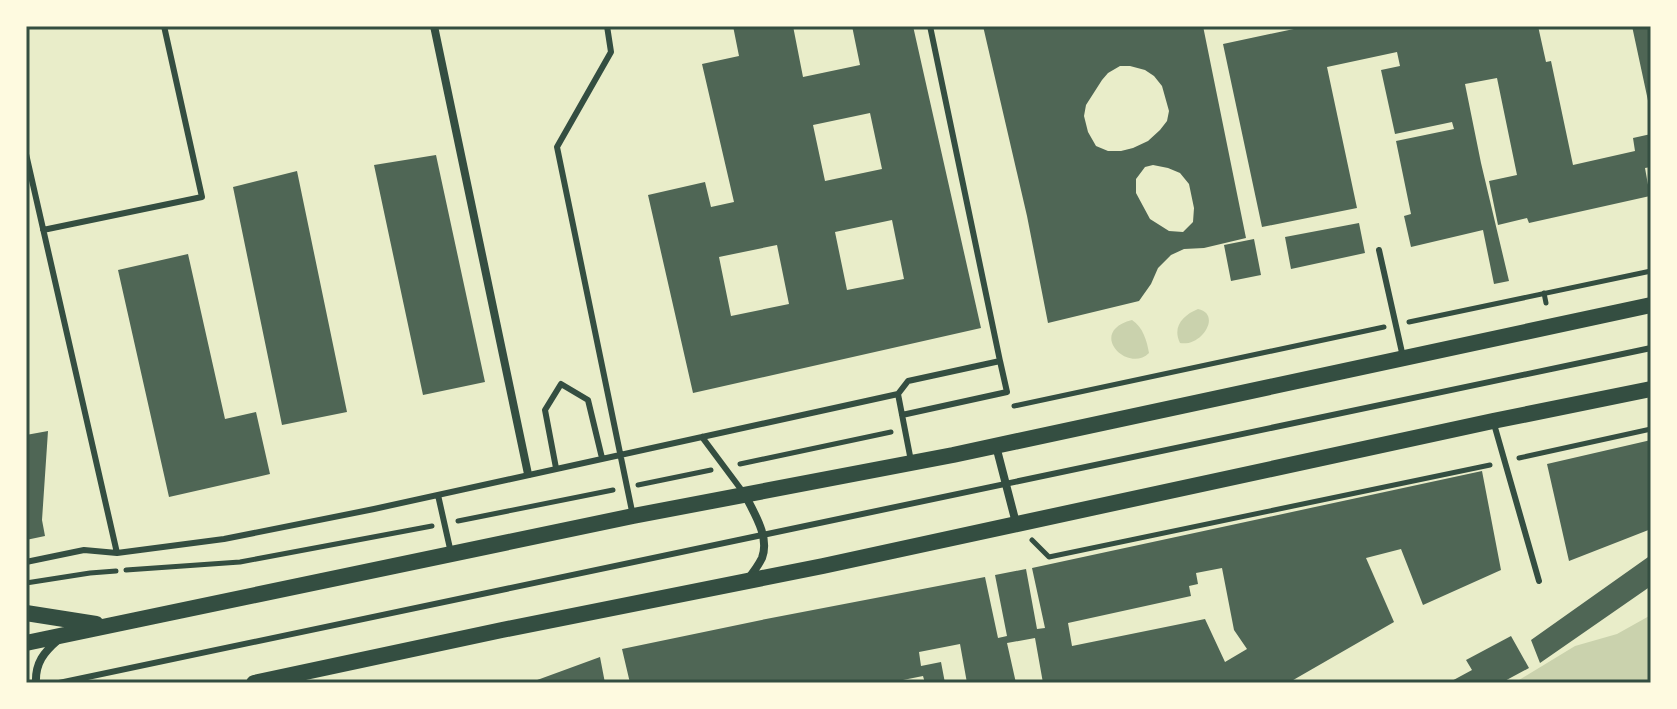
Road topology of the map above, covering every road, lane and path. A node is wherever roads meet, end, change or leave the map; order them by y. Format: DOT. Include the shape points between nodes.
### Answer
graph roads {
  1 [pos="164,26"];
  2 [pos="434,26"];
  3 [pos="607,26"];
  4 [pos="930,26"];
  5 [pos="26,154"];
  6 [pos="43,230"];
  7 [pos="1379,250"];
  8 [pos="1651,271"];
  9 [pos="1544,293"];
  10 [pos="1546,303"];
  11 [pos="1651,305"];
  12 [pos="1395,324"];
  13 [pos="1651,348"];
  14 [pos="1403,357"];
  15 [pos="1000,361"];
  16 [pos="1651,389"];
  17 [pos="898,394"];
  18 [pos="1010,407"];
  19 [pos="902,415"];
  20 [pos="1493,421"];
  21 [pos="905,429"];
  22 [pos="1651,429"];
  23 [pos="702,437"];
  24 [pos="996,445"];
  25 [pos="621,454"];
  26 [pos="602,458"];
  27 [pos="1504,462"];
  28 [pos="912,463"];
  29 [pos="725,467"];
  30 [pos="556,468"];
  31 [pos="528,474"];
  32 [pos="1006,484"];
  33 [pos="628,487"];
  34 [pos="438,495"];
  35 [pos="745,495"];
  36 [pos="633,516"];
  37 [pos="445,523"];
  38 [pos="1016,523"];
  39 [pos="763,534"];
  40 [pos="117,553"];
  41 [pos="451,553"];
  42 [pos="1049,557"];
  43 [pos="26,562"];
  44 [pos="746,581"];
  45 [pos="1539,581"];
  46 [pos="26,583"];
  47 [pos="26,613"];
  48 [pos="109,626"];
  49 [pos="62,636"];
  50 [pos="26,643"];
  51 [pos="273,681"];
  52 [pos="36,683"];
  53 [pos="59,683"];
  54 [pos="254,683"];
  1 -- 6 [label="lane" via="202,197"];
  2 -- 31 [label="street"];
  3 -- 25 [label="lane" via="611,52 557,147"];
  4 -- 15 [label="lane"];
  5 -- 6 [label="lane"];
  6 -- 40 [label="lane"];
  7 -- 12 [label="lane"];
  8 -- 9 [label="path"];
  9 -- 10 [label="path"];
  9 -- 12 [label="path"];
  11 -- 14 [label="main road"];
  12 -- 14 [label="lane"];
  12 -- 18 [label="path"];
  13 -- 32 [label="lane"];
  14 -- 24 [label="main road"];
  15 -- 17 [label="lane" via="908,381"];
  15 -- 19 [label="lane" via="1007,392"];
  16 -- 20 [label="main road"];
  17 -- 19 [label="lane"];
  17 -- 23 [label="lane"];
  19 -- 21 [label="lane"];
  20 -- 27 [label="lane"];
  20 -- 38 [label="main road"];
  21 -- 28 [label="lane"];
  21 -- 29 [label="path"];
  22 -- 27 [label="path"];
  23 -- 25 [label="lane"];
  23 -- 29 [label="lane"];
  24 -- 28 [label="main road"];
  24 -- 32 [label="street"];
  25 -- 26 [label="lane"];
  25 -- 33 [label="lane"];
  26 -- 30 [label="lane"];
  26 -- 30 [label="lane" via="588,400 561,384 545,410"];
  27 -- 42 [label="path"];
  27 -- 45 [label="lane"];
  28 -- 35 [label="main road"];
  29 -- 33 [label="path"];
  29 -- 35 [label="lane"];
  30 -- 31 [label="lane"];
  31 -- 34 [label="lane"];
  32 -- 38 [label="street"];
  32 -- 39 [label="lane"];
  33 -- 36 [label="lane"];
  33 -- 37 [label="path"];
  34 -- 37 [label="lane"];
  34 -- 40 [label="lane" via="224,539"];
  35 -- 36 [label="main road"];
  35 -- 39 [label="street"];
  36 -- 41 [label="main road"];
  37 -- 41 [label="lane"];
  37 -- 46 [label="path" via="240,562"];
  38 -- 44 [label="main road"];
  39 -- 44 [label="street" via="762,558"];
  39 -- 53 [label="lane"];
  40 -- 43 [label="lane" via="84,550"];
  41 -- 48 [label="main road"];
  44 -- 51 [label="main road"];
  47 -- 48 [label="main road"];
  48 -- 49 [label="main road"];
  49 -- 50 [label="main road"];
  49 -- 52 [label="street" via="40,659"];
  51 -- 54 [label="main road"];
}
